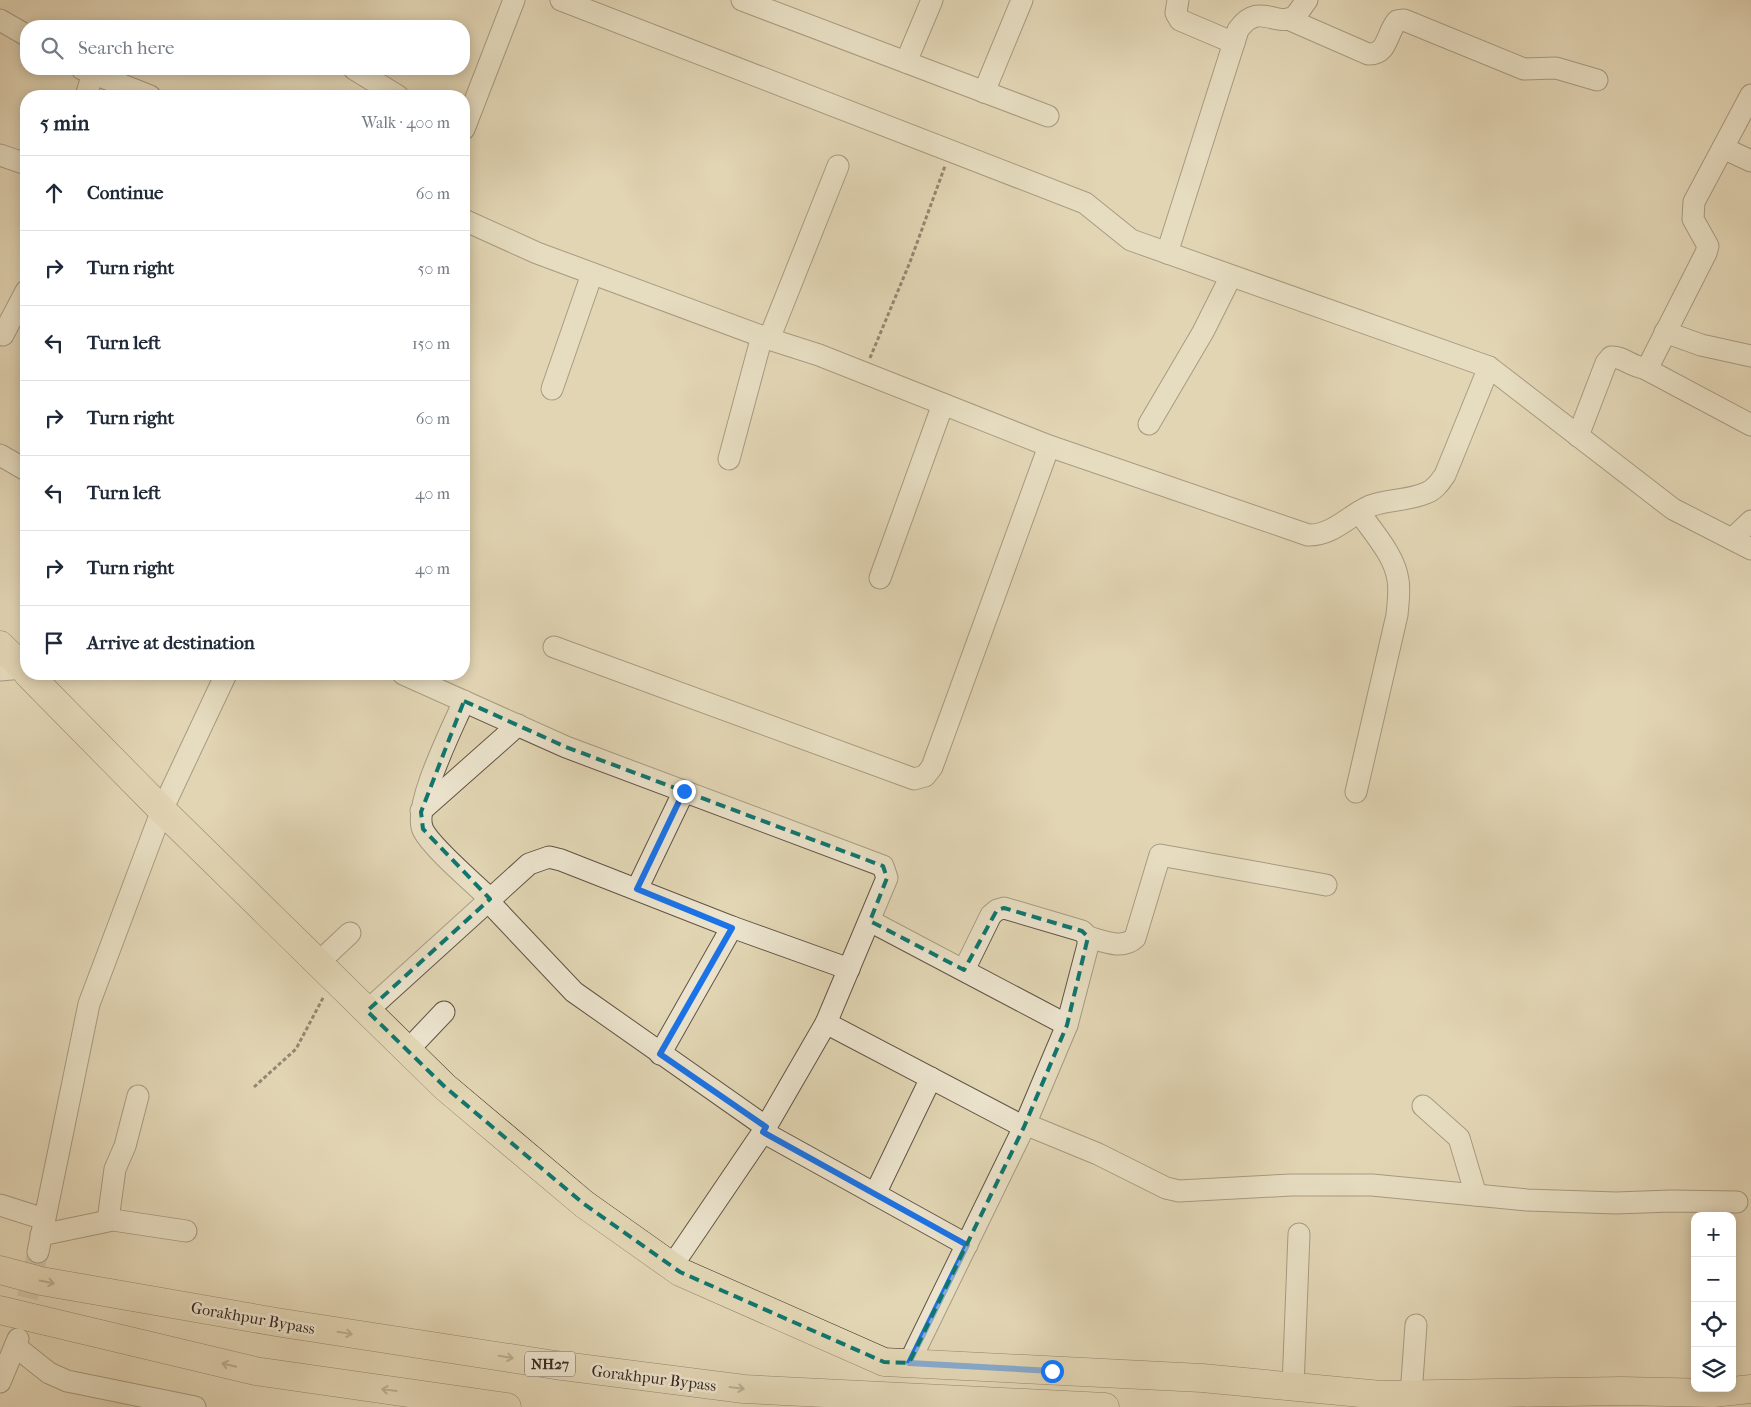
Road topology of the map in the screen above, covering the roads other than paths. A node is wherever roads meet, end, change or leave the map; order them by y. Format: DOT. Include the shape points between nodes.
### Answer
graph roads {
  1 [pos="514,0"];
  2 [pos="561,0"];
  3 [pos="742,0"];
  4 [pos="932,0"];
  5 [pos="1022,0"];
  6 [pos="1178,0"];
  7 [pos="1306,0"];
  8 [pos="1288,19"];
  9 [pos="0,20"];
  10 [pos="20,32"];
  11 [pos="1234,43"];
  12 [pos="906,62"];
  13 [pos="87,75"];
  14 [pos="97,75"];
  15 [pos="364,75"];
  16 [pos="1597,80"];
  17 [pos="86,90"];
  18 [pos="135,90"];
  19 [pos="388,90"];
  20 [pos="984,92"];
  21 [pos="1751,95"];
  22 [pos="470,114"];
  23 [pos="1048,116"];
  24 [pos="1723,148"];
  25 [pos="0,155"];
  26 [pos="1751,161"];
  27 [pos="20,162"];
  28 [pos="838,166"];
  29 [pos="470,223"];
  30 [pos="1167,253"];
  31 [pos="592,274"];
  32 [pos="1231,276"];
  33 [pos="20,302"];
  34 [pos="1666,332"];
  35 [pos="3,335"];
  36 [pos="766,338"];
  37 [pos="1751,356"];
  38 [pos="1489,367"];
  39 [pos="1644,368"];
  40 [pos="552,389"];
  41 [pos="943,404"];
  42 [pos="1149,424"];
  43 [pos="1751,425"];
  44 [pos="1578,436"];
  45 [pos="1049,446"];
  46 [pos="0,455"];
  47 [pos="729,458"];
  48 [pos="20,467"];
  49 [pos="1360,512"];
  50 [pos="1751,521"];
  51 [pos="1732,539"];
  52 [pos="1751,549"];
  53 [pos="880,578"];
  54 [pos="0,645"];
  55 [pos="554,647"];
  56 [pos="19,671"];
  57 [pos="28,680"];
  58 [pos="223,680"];
  59 [pos="417,680"];
  60 [pos="464,701"];
  61 [pos="518,726"];
  62 [pos="684,791"];
  63 [pos="1356,792"];
  64 [pos="162,810"];
  65 [pos="421,812"];
  66 [pos="1326,885"];
  67 [pos="637,889"];
  68 [pos="489,900"];
  69 [pos="870,921"];
  70 [pos="732,928"];
  71 [pos="350,933"];
  72 [pos="1088,937"];
  73 [pos="849,969"];
  74 [pos="326,970"];
  75 [pos="964,970"];
  76 [pos="367,1012"];
  77 [pos="444,1012"];
  78 [pos="826,1023"];
  79 [pos="1067,1025"];
  80 [pos="408,1051"];
  81 [pos="660,1054"];
  82 [pos="931,1078"];
  83 [pos="138,1096"];
  84 [pos="1423,1106"];
  85 [pos="1024,1125"];
  86 [pos="765,1129"];
  87 [pos="875,1194"];
  88 [pos="1476,1195"];
  89 [pos="1738,1204"];
  90 [pos="0,1205"];
  91 [pos="108,1220"];
  92 [pos="186,1231"];
  93 [pos="1300,1234"];
  94 [pos="41,1235"];
  95 [pos="967,1245"];
  96 [pos="672,1266"];
  97 [pos="0,1270"];
  98 [pos="0,1310"];
  99 [pos="1416,1325"];
  100 [pos="909,1363"];
  101 [pos="0,1382"];
  102 [pos="1293,1387"];
  103 [pos="1751,1389"];
  104 [pos="1736,1390"];
  105 [pos="1691,1391"];
  106 [pos="1411,1395"];
  107 [pos="195,1407"];
  108 [pos="507,1407"];
  109 [pos="1105,1407"];
  1 -- 22 [label="street"];
  2 -- 30 [label="street" via="1085,203 1131,240"];
  3 -- 12 [label="street"];
  4 -- 12 [label="street"];
  5 -- 20 [label="street"];
  6 -- 11 [label="street" via="1176,13 1180,20"];
  7 -- 8 [label="street"];
  8 -- 11 [label="street" via="1254,14 1244,20"];
  8 -- 16 [label="street" via="1368,54 1383,51 1393,25 1404,20 1524,69 1556,68"];
  9 -- 10 [label="street"];
  11 -- 30 [label="street"];
  12 -- 20 [label="street"];
  13 -- 17 [label="street"];
  14 -- 18 [label="street"];
  15 -- 19 [label="street"];
  20 -- 23 [label="street"];
  21 -- 24 [label="street"];
  24 -- 26 [label="street"];
  24 -- 34 [label="street" via="1694,202 1692,212 1708,246"];
  25 -- 27 [label="street"];
  28 -- 36 [label="street"];
  29 -- 31 [label="street" via="521,247"];
  30 -- 32 [label="street"];
  31 -- 36 [label="street"];
  31 -- 40 [label="street"];
  32 -- 38 [label="street"];
  32 -- 42 [label="street" via="1203,332"];
  33 -- 35 [label="street"];
  34 -- 37 [label="street" via="1701,345"];
  34 -- 39 [label="street" via="1649,365"];
  36 -- 41 [label="street"];
  36 -- 47 [label="street"];
  38 -- 44 [label="street"];
  38 -- 49 [label="street" via="1446,475 1438,485 1417,497 1376,504"];
  39 -- 43 [label="street"];
  39 -- 44 [label="street" via="1610,357"];
  41 -- 45 [label="street"];
  41 -- 53 [label="street"];
  44 -- 51 [label="street" via="1673,509"];
  45 -- 49 [label="street" via="1308,535 1328,532"];
  45 -- 55 [label="street" via="932,767 924,776 914,779"];
  46 -- 48 [label="street"];
  49 -- 63 [label="street" via="1391,559 1398,578 1399,595"];
  50 -- 51 [label="street"];
  51 -- 52 [label="street"];
  54 -- 56 [label="main road"];
  57 -- 64 [label="main road"];
  58 -- 64 [label="street"];
  59 -- 60 [label="street"];
  60 -- 61 [label="street"];
  60 -- 65 [label="street"];
  61 -- 62 [label="street"];
  61 -- 65 [label="street"];
  62 -- 67 [label="street"];
  62 -- 69 [label="street" via="883,866 887,878"];
  64 -- 74 [label="main road"];
  64 -- 94 [label="street" via="89,1004"];
  65 -- 68 [label="street" via="420,821 428,837"];
  66 -- 72 [label="street" via="1160,855 1135,938 1121,945"];
  67 -- 68 [label="street" via="549,857 529,864"];
  67 -- 70 [label="street"];
  68 -- 76 [label="street"];
  68 -- 81 [label="street" via="574,992"];
  69 -- 73 [label="street"];
  69 -- 75 [label="street"];
  70 -- 73 [label="street"];
  70 -- 81 [label="street"];
  71 -- 74 [label="street"];
  72 -- 75 [label="street" via="1082,932 1004,908 991,915"];
  72 -- 79 [label="street"];
  73 -- 78 [label="street"];
  74 -- 76 [label="main road"];
  75 -- 79 [label="street"];
  76 -- 80 [label="main road"];
  77 -- 80 [label="street"];
  78 -- 82 [label="street"];
  78 -- 86 [label="street"];
  79 -- 85 [label="street"];
  80 -- 96 [label="main road" via="445,1087 584,1204"];
  81 -- 86 [label="street"];
  82 -- 85 [label="street"];
  82 -- 87 [label="street"];
  83 -- 91 [label="street" via="115,1170"];
  84 -- 88 [label="street" via="1459,1138"];
  85 -- 88 [label="street" via="1179,1191 1291,1185 1372,1185"];
  85 -- 95 [label="street"];
  86 -- 87 [label="street"];
  86 -- 96 [label="street"];
  87 -- 95 [label="street"];
  88 -- 89 [label="street" via="1527,1200"];
  90 -- 94 [label="street"];
  91 -- 92 [label="street"];
  91 -- 94 [label="street"];
  93 -- 102 [label="street"];
  95 -- 100 [label="street"];
  96 -- 100 [label="main road" via="884,1362"];
  97 -- 109 [label="main road, Gorakhpur Bypass / NH27, one-way" via="276,1322 555,1365 734,1388"];
  108 -- 98 [label="main road, one-way" via="255,1371"];
  99 -- 106 [label="street"];
  100 -- 102 [label="main road" via="1202,1378"];
  101 -- 107 [label="street" via="16,1342 49,1373 67,1381"];
  102 -- 106 [label="main road"];
  103 -- 104 [label="main road"];
  105 -- 106 [label="main road"];
}
